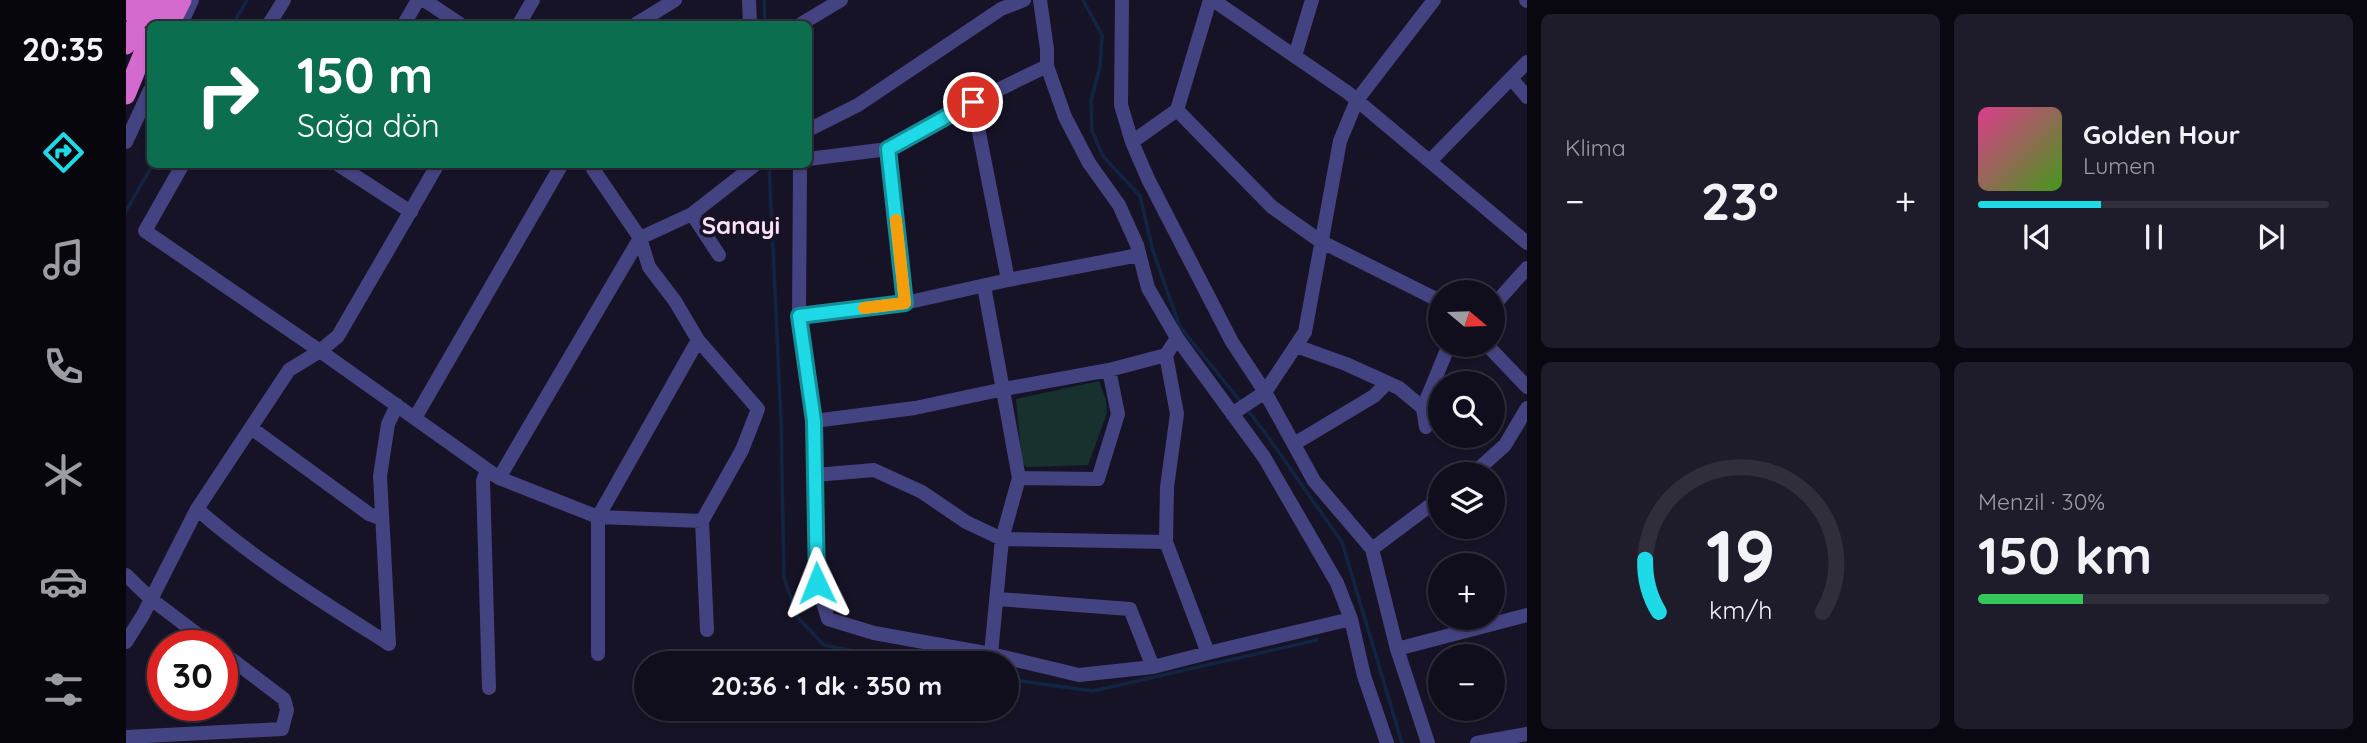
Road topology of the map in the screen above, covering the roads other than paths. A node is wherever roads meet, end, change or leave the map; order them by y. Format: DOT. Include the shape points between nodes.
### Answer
graph roads {
  1 [pos="130,0"];
  2 [pos="147,0"];
  3 [pos="165,0"];
  4 [pos="182,0"];
  5 [pos="192,0"];
  6 [pos="284,0"];
  7 [pos="418,0"];
  8 [pos="424,0"];
  9 [pos="533,0"];
  10 [pos="675,0"];
  11 [pos="749,0"];
  12 [pos="841,0"];
  13 [pos="1026,0"];
  14 [pos="1040,0"];
  15 [pos="1122,0"];
  16 [pos="1211,0"];
  17 [pos="1312,0"];
  18 [pos="1434,0"];
  19 [pos="126,10"];
  20 [pos="156,21"];
  21 [pos="172,21"];
  22 [pos="182,21"];
  23 [pos="271,21"];
  24 [pos="406,21"];
  25 [pos="456,21"];
  26 [pos="521,21"];
  27 [pos="641,21"];
  28 [pos="750,21"];
  29 [pos="806,21"];
  30 [pos="1044,30"];
  31 [pos="147,43"];
  32 [pos="126,45"];
  33 [pos="1295,56"];
  34 [pos="1527,62"];
  35 [pos="1047,66"];
  36 [pos="147,67"];
  37 [pos="1511,78"];
  38 [pos="126,95"];
  39 [pos="147,96"];
  40 [pos="1527,97"];
  41 [pos="1357,100"];
  42 [pos="126,102"];
  43 [pos="973,102"];
  44 [pos="1177,110"];
  45 [pos="812,128"];
  46 [pos="126,142"];
  47 [pos="1132,142"];
  48 [pos="888,149"];
  49 [pos="812,158"];
  50 [pos="1430,161"];
  51 [pos="181,168"];
  52 [pos="343,168"];
  53 [pos="436,168"];
  54 [pos="560,168"];
  55 [pos="595,168"];
  56 [pos="750,168"];
  57 [pos="800,168"];
  58 [pos="411,212"];
  59 [pos="692,214"];
  60 [pos="640,238"];
  61 [pos="1320,241"];
  62 [pos="1527,243"];
  63 [pos="719,255"];
  64 [pos="1139,255"];
  65 [pos="1527,268"];
  66 [pos="1008,280"];
  67 [pos="984,286"];
  68 [pos="1505,293"];
  69 [pos="1428,295"];
  70 [pos="905,303"];
  71 [pos="799,316"];
  72 [pos="1177,338"];
  73 [pos="698,340"];
  74 [pos="1296,346"];
  75 [pos="320,351"];
  76 [pos="1167,355"];
  77 [pos="1444,357"];
  78 [pos="1498,357"];
  79 [pos="1109,370"];
  80 [pos="1387,383"];
  81 [pos="1527,387"];
  82 [pos="1004,389"];
  83 [pos="1261,396"];
  84 [pos="397,405"];
  85 [pos="1423,408"];
  86 [pos="1527,408"];
  87 [pos="1237,412"];
  88 [pos="415,418"];
  89 [pos="814,421"];
  90 [pos="1426,427"];
  91 [pos="251,428"];
  92 [pos="1294,444"];
  93 [pos="1486,462"];
  94 [pos="493,474"];
  95 [pos="815,475"];
  96 [pos="1019,478"];
  97 [pos="1428,507"];
  98 [pos="197,509"];
  99 [pos="598,517"];
  100 [pos="382,519"];
  101 [pos="702,521"];
  102 [pos="1002,539"];
  103 [pos="1166,542"];
  104 [pos="1372,549"];
  105 [pos="126,575"];
  106 [pos="151,599"];
  107 [pos="998,599"];
  108 [pos="1527,615"];
  109 [pos="1351,619"];
  110 [pos="193,630"];
  111 [pos="707,630"];
  112 [pos="126,642"];
  113 [pos="1397,649"];
  114 [pos="975,651"];
  115 [pos="991,651"];
  116 [pos="1208,653"];
  117 [pos="598,654"];
  118 [pos="1019,661"];
  119 [pos="238,664"];
  120 [pos="1153,667"];
  121 [pos="489,688"];
  122 [pos="1527,734"];
  123 [pos="126,737"];
  124 [pos="1387,743"];
  125 [pos="1428,743"];
  126 [pos="1477,743"];
  1 -- 19 [label="highway"];
  2 -- 32 [label="highway"];
  3 -- 20 [label="highway"];
  4 -- 21 [label="highway"];
  5 -- 22 [label="street"];
  6 -- 23 [label="street"];
  7 -- 24 [label="street"];
  8 -- 25 [label="street"];
  9 -- 26 [label="street"];
  10 -- 27 [label="street"];
  11 -- 28 [label="street"];
  12 -- 29 [label="street"];
  13 -- 30 [label="street"];
  13 -- 45 [label="street" via="1001,9 858,105"];
  14 -- 30 [label="street"];
  15 -- 47 [label="street" via="1121,106"];
  16 -- 33 [label="street"];
  16 -- 44 [label="street"];
  17 -- 33 [label="street"];
  18 -- 41 [label="street"];
  30 -- 35 [label="street"];
  31 -- 38 [label="highway"];
  33 -- 41 [label="street"];
  34 -- 37 [label="street"];
  35 -- 43 [label="street"];
  35 -- 64 [label="street" via="1065,117 1089,163 1119,205"];
  36 -- 42 [label="highway"];
  37 -- 40 [label="street"];
  37 -- 50 [label="street"];
  39 -- 46 [label="street"];
  41 -- 50 [label="street"];
  41 -- 61 [label="street" via="1340,141"];
  43 -- 48 [label="street"];
  43 -- 66 [label="street"];
  44 -- 47 [label="street"];
  44 -- 61 [label="street" via="1272,207"];
  47 -- 83 [label="street"];
  48 -- 49 [label="street"];
  48 -- 70 [label="street"];
  50 -- 62 [label="street"];
  51 -- 75 [label="street" via="145,231"];
  52 -- 58 [label="street"];
  53 -- 58 [label="street"];
  54 -- 88 [label="street"];
  55 -- 60 [label="street"];
  56 -- 59 [label="street"];
  57 -- 71 [label="street"];
  58 -- 75 [label="street" via="338,335"];
  59 -- 60 [label="street"];
  59 -- 63 [label="street"];
  60 -- 73 [label="street" via="649,267"];
  60 -- 94 [label="street"];
  61 -- 69 [label="street"];
  61 -- 74 [label="street" via="1305,332"];
  64 -- 66 [label="street"];
  64 -- 72 [label="street" via="1148,288"];
  65 -- 68 [label="street"];
  66 -- 67 [label="street"];
  67 -- 70 [label="street"];
  67 -- 82 [label="street"];
  70 -- 71 [label="street"];
  71 -- 89 [label="street"];
  72 -- 76 [label="street"];
  72 -- 87 [label="street"];
  73 -- 99 [label="street"];
  73 -- 101 [label="street" via="758,408 742,450"];
  74 -- 80 [label="street"];
  74 -- 83 [label="street"];
  75 -- 84 [label="street"];
  75 -- 91 [label="street" via="289,370"];
  76 -- 79 [label="street"];
  76 -- 103 [label="street" via="1177,414 1167,487"];
  77 -- 85 [label="street"];
  78 -- 81 [label="street"];
  79 -- 82 [label="street"];
  79 -- 96 [label="street" via="1118,414 1098,479"];
  80 -- 85 [label="street"];
  80 -- 92 [label="street" via="1374,396"];
  82 -- 89 [label="street" via="915,408"];
  82 -- 96 [label="street"];
  83 -- 87 [label="street"];
  83 -- 92 [label="street"];
  84 -- 88 [label="street"];
  84 -- 100 [label="street" via="388,424 380,476"];
  85 -- 90 [label="street"];
  86 -- 93 [label="street" via="1505,445"];
  87 -- 109 [label="street" via="1337,583"];
  88 -- 94 [label="street"];
  89 -- 95 [label="street"];
  91 -- 98 [label="street"];
  91 -- 100 [label="street"];
  92 -- 104 [label="street" via="1314,481"];
  94 -- 99 [label="street"];
  94 -- 121 [label="street" via="483,481"];
  95 -- 102 [label="street" via="874,470"];
  95 -- 114 [label="street" via="817,583 828,619"];
  96 -- 102 [label="street"];
  97 -- 104 [label="street"];
  98 -- 100 [label="street" via="227,536 389,645"];
  98 -- 106 [label="street"];
  99 -- 101 [label="street"];
  99 -- 117 [label="street"];
  101 -- 111 [label="street"];
  102 -- 103 [label="street"];
  102 -- 107 [label="street"];
  103 -- 116 [label="street"];
  104 -- 113 [label="street"];
  105 -- 106 [label="street"];
  106 -- 110 [label="street"];
  106 -- 112 [label="street"];
  107 -- 115 [label="street"];
  107 -- 120 [label="street" via="1130,609"];
  108 -- 113 [label="street"];
  109 -- 116 [label="street"];
  109 -- 124 [label="street"];
  113 -- 125 [label="street"];
  116 -- 120 [label="street"];
  118 -- 120 [label="street" via="1079,675"];
  119 -- 123 [label="street" via="284,699 287,710 282,729"];
  122 -- 126 [label="street"];
}
